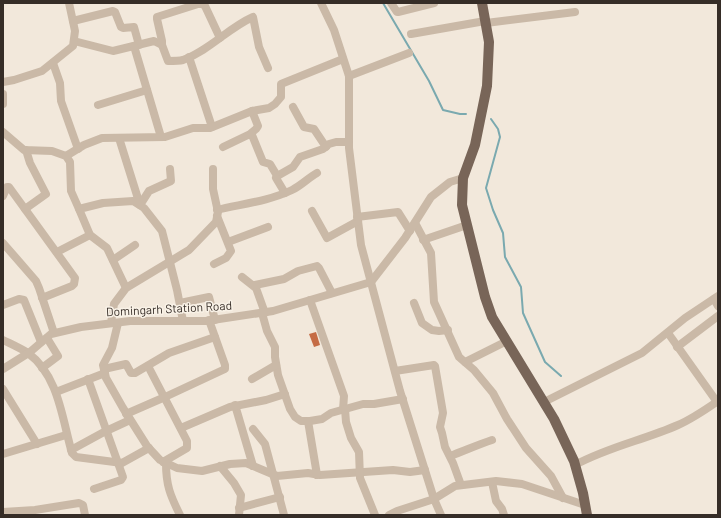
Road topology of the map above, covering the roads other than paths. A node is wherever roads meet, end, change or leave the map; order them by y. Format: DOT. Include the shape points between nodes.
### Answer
graph roads {
  1 [pos="69,3"];
  2 [pos="321,3"];
  3 [pos="391,3"];
  4 [pos="434,3"];
  5 [pos="482,3"];
  6 [pos="575,12"];
  7 [pos="73,21"];
  8 [pos="485,22"];
  9 [pos="411,34"];
  10 [pos="220,38"];
  11 [pos="74,41"];
  12 [pos="137,45"];
  13 [pos="162,45"];
  14 [pos="409,53"];
  15 [pos="189,57"];
  16 [pos="343,59"];
  17 [pos="53,63"];
  18 [pos="268,68"];
  19 [pos="349,76"];
  20 [pos="3,82"];
  21 [pos="148,90"];
  22 [pos="3,94"];
  23 [pos="3,104"];
  24 [pos="98,106"];
  25 [pos="293,108"];
  26 [pos="252,111"];
  27 [pos="212,127"];
  28 [pos="3,132"];
  29 [pos="250,134"];
  30 [pos="161,137"];
  31 [pos="119,138"];
  32 [pos="349,142"];
  33 [pos="223,147"];
  34 [pos="326,147"];
  35 [pos="78,149"];
  36 [pos="26,150"];
  37 [pos="66,156"];
  38 [pos="170,169"];
  39 [pos="213,169"];
  40 [pos="317,173"];
  41 [pos="276,178"];
  42 [pos="463,178"];
  43 [pos="285,193"];
  44 [pos="3,196"];
  45 [pos="140,205"];
  46 [pos="25,209"];
  47 [pos="79,209"];
  48 [pos="312,211"];
  49 [pos="217,213"];
  50 [pos="357,219"];
  51 [pos="415,223"];
  52 [pos="467,225"];
  53 [pos="268,228"];
  54 [pos="410,231"];
  55 [pos="90,235"];
  56 [pos="424,240"];
  57 [pos="228,242"];
  58 [pos="3,243"];
  59 [pos="135,245"];
  60 [pos="56,252"];
  61 [pos="113,260"];
  62 [pos="170,262"];
  63 [pos="214,264"];
  64 [pos="242,277"];
  65 [pos="371,282"];
  66 [pos="255,285"];
  67 [pos="126,288"];
  68 [pos="332,294"];
  69 [pos="42,298"];
  70 [pos="310,300"];
  71 [pos="717,300"];
  72 [pos="180,303"];
  73 [pos="414,303"];
  74 [pos="3,305"];
  75 [pos="263,313"];
  76 [pos="718,316"];
  77 [pos="212,320"];
  78 [pos="183,321"];
  79 [pos="114,323"];
  80 [pos="448,330"];
  81 [pos="668,333"];
  82 [pos="215,337"];
  83 [pos="48,338"];
  84 [pos="3,340"];
  85 [pos="507,341"];
  86 [pos="677,346"];
  87 [pos="28,353"];
  88 [pos="465,362"];
  89 [pos="276,365"];
  90 [pos="148,366"];
  91 [pos="42,368"];
  92 [pos="3,369"];
  93 [pos="104,371"];
  94 [pos="395,371"];
  95 [pos="252,379"];
  96 [pos="88,380"];
  97 [pos="3,389"];
  98 [pos="56,392"];
  99 [pos="285,394"];
  100 [pos="165,397"];
  101 [pos="403,399"];
  102 [pos="544,402"];
  103 [pos="718,402"];
  104 [pos="235,405"];
  105 [pos="344,410"];
  106 [pos="128,417"];
  107 [pos="308,421"];
  108 [pos="180,428"];
  109 [pos="253,430"];
  110 [pos="106,431"];
  111 [pos="66,435"];
  112 [pos="492,440"];
  113 [pos="37,444"];
  114 [pos="148,448"];
  115 [pos="71,450"];
  116 [pos="3,454"];
  117 [pos="450,456"];
  118 [pos="165,462"];
  119 [pos="117,463"];
  120 [pos="575,465"];
  121 [pos="220,466"];
  122 [pos="252,466"];
  123 [pos="425,470"];
  124 [pos="361,472"];
  125 [pos="273,474"];
  126 [pos="317,475"];
  127 [pos="492,482"];
  128 [pos="461,485"];
  129 [pos="94,489"];
  130 [pos="280,498"];
  131 [pos="563,498"];
  132 [pos="434,499"];
  133 [pos="586,510"];
  134 [pos="239,511"];
  135 [pos="3,512"];
  136 [pos="85,515"];
  137 [pos="180,515"];
  138 [pos="284,515"];
  139 [pos="375,515"];
  140 [pos="389,515"];
  141 [pos="441,515"];
  142 [pos="504,515"];
  1 -- 7 [label="street"];
  2 -- 16 [label="street" via="334,30"];
  3 -- 4 [label="street" via="397,12"];
  5 -- 8 [label="main road"];
  6 -- 8 [label="street"];
  7 -- 11 [label="street"];
  7 -- 12 [label="street" via="113,11 121,27 134,27"];
  8 -- 9 [label="street"];
  8 -- 42 [label="main road" via="489,42 488,86 475,145"];
  10 -- 13 [label="street" via="205,6 198,4 157,16"];
  10 -- 15 [label="street" via="206,49"];
  10 -- 18 [label="street" via="241,22 253,17 259,47"];
  11 -- 12 [label="street" via="113,51"];
  11 -- 17 [label="street" via="73,46"];
  12 -- 13 [label="street" via="154,41"];
  12 -- 21 [label="street"];
  13 -- 15 [label="street" via="168,61"];
  14 -- 19 [label="street"];
  15 -- 27 [label="street"];
  16 -- 19 [label="street"];
  16 -- 26 [label="street" via="281,84 280,99 269,108"];
  17 -- 20 [label="street" via="42,71"];
  17 -- 35 [label="street" via="60,83 61,101"];
  19 -- 32 [label="street"];
  21 -- 24 [label="street"];
  21 -- 30 [label="street"];
  22 -- 23 [label="street"];
  25 -- 34 [label="street" via="304,127 314,129"];
  26 -- 27 [label="street"];
  26 -- 29 [label="street" via="258,126"];
  27 -- 30 [label="street" via="193,128"];
  28 -- 36 [label="street"];
  29 -- 33 [label="street"];
  29 -- 34 [label="street" via="263,162 270,164 278,175 293,167 300,157"];
  30 -- 31 [label="street"];
  31 -- 35 [label="street" via="102,138"];
  31 -- 45 [label="street"];
  32 -- 34 [label="street" via="336,142"];
  32 -- 50 [label="street"];
  35 -- 37 [label="street"];
  36 -- 37 [label="street" via="52,151"];
  36 -- 46 [label="street" via="46,194"];
  37 -- 47 [label="street" via="70,162 71,191"];
  38 -- 45 [label="street" via="171,181 149,191"];
  39 -- 49 [label="street"];
  40 -- 43 [label="street" via="305,183"];
  41 -- 43 [label="street"];
  42 -- 51 [label="street" via="450,182 431,197"];
  42 -- 52 [label="main road" via="462,205"];
  43 -- 49 [label="street"];
  44 -- 46 [label="street" via="5,189 9,187"];
  45 -- 47 [label="street" via="133,201 103,203"];
  45 -- 62 [label="street" via="162,231"];
  46 -- 60 [label="street"];
  47 -- 55 [label="street"];
  48 -- 50 [label="street" via="327,238"];
  49 -- 57 [label="street"];
  49 -- 62 [label="street" via="216,222 189,250"];
  50 -- 54 [label="street" via="398,212"];
  50 -- 65 [label="street"];
  51 -- 54 [label="street"];
  51 -- 56 [label="street"];
  52 -- 56 [label="street"];
  52 -- 85 [label="main road" via="485,297 492,317"];
  53 -- 57 [label="street"];
  54 -- 65 [label="street"];
  55 -- 60 [label="street"];
  55 -- 61 [label="street" via="107,248"];
  56 -- 80 [label="street" via="431,253 434,302"];
  57 -- 63 [label="street" via="231,253"];
  58 -- 69 [label="street" via="36,281"];
  59 -- 61 [label="street"];
  60 -- 69 [label="street" via="75,278 74,284"];
  61 -- 67 [label="street"];
  62 -- 67 [label="street"];
  62 -- 72 [label="street"];
  64 -- 66 [label="street"];
  65 -- 68 [label="street, Domingarh Station Road"];
  65 -- 94 [label="street"];
  66 -- 68 [label="street" via="284,279 298,271 317,266"];
  66 -- 75 [label="street"];
  67 -- 79 [label="street" via="114,304"];
  68 -- 70 [label="street, Domingarh Station Road"];
  69 -- 83 [label="street"];
  70 -- 75 [label="street, Domingarh Station Road"];
  70 -- 105 [label="street" via="344,396"];
  71 -- 81 [label="street" via="686,318"];
  72 -- 77 [label="street" via="209,297"];
  72 -- 78 [label="street"];
  73 -- 80 [label="street" via="422,323 432,330"];
  74 -- 83 [label="street" via="19,299 24,300"];
  75 -- 77 [label="street, Domingarh Station Road"];
  75 -- 89 [label="street" via="267,331 275,347"];
  76 -- 86 [label="street"];
  77 -- 78 [label="street, Domingarh Station Road"];
  77 -- 82 [label="street"];
  78 -- 79 [label="street, Domingarh Station Road"];
  79 -- 83 [label="street, Domingarh Station Road" via="81,327"];
  79 -- 93 [label="street" via="112,348 103,365"];
  80 -- 88 [label="street" via="459,357"];
  81 -- 86 [label="street"];
  81 -- 102 [label="street" via="636,356"];
  82 -- 90 [label="street" via="169,353"];
  82 -- 100 [label="street" via="225,365 224,369"];
  83 -- 87 [label="street, Domingarh Station Road"];
  83 -- 91 [label="street" via="58,356"];
  84 -- 87 [label="street"];
  85 -- 88 [label="street"];
  85 -- 102 [label="main road"];
  86 -- 103 [label="street"];
  87 -- 91 [label="street"];
  87 -- 92 [label="street, Domingarh Station Road"];
  88 -- 131 [label="street" via="493,393 526,448 551,476"];
  89 -- 95 [label="street"];
  89 -- 99 [label="street"];
  90 -- 93 [label="street" via="135,374 131,373 126,364"];
  90 -- 100 [label="street"];
  91 -- 98 [label="street"];
  93 -- 96 [label="street"];
  93 -- 106 [label="street"];
  94 -- 101 [label="street"];
  94 -- 117 [label="street" via="435,366 442,413 440,427"];
  96 -- 98 [label="street"];
  96 -- 110 [label="street"];
  97 -- 113 [label="street"];
  98 -- 111 [label="street"];
  99 -- 104 [label="street"];
  99 -- 107 [label="street" via="295,417 301,421"];
  100 -- 106 [label="street"];
  100 -- 108 [label="street"];
  101 -- 105 [label="street" via="363,404"];
  101 -- 123 [label="street"];
  102 -- 120 [label="main road"];
  103 -- 120 [label="street" via="676,426 590,457"];
  104 -- 108 [label="street"];
  104 -- 122 [label="street"];
  105 -- 107 [label="street" via="331,413 322,419"];
  105 -- 124 [label="street" via="351,438 359,452"];
  106 -- 110 [label="street"];
  106 -- 114 [label="street"];
  107 -- 126 [label="street"];
  108 -- 118 [label="street" via="188,441 187,448"];
  109 -- 125 [label="street" via="266,444"];
  110 -- 115 [label="street"];
  110 -- 119 [label="street"];
  111 -- 113 [label="street"];
  111 -- 115 [label="street"];
  112 -- 117 [label="street"];
  113 -- 116 [label="street"];
  114 -- 118 [label="street"];
  114 -- 119 [label="street" via="125,463"];
  115 -- 119 [label="street" via="76,457"];
  117 -- 128 [label="street"];
  118 -- 121 [label="street" via="177,468 202,471"];
  118 -- 137 [label="street" via="168,490"];
  119 -- 129 [label="street" via="123,479"];
  120 -- 133 [label="main road"];
  121 -- 122 [label="street" via="246,463"];
  121 -- 134 [label="street" via="241,495"];
  122 -- 125 [label="street"];
  123 -- 124 [label="street"];
  123 -- 132 [label="street"];
  124 -- 126 [label="street"];
  124 -- 139 [label="street" via="360,478"];
  125 -- 126 [label="street" via="277,476 308,472"];
  125 -- 130 [label="street"];
  127 -- 128 [label="street"];
  127 -- 131 [label="street" via="522,484"];
  127 -- 142 [label="street" via="496,502"];
  128 -- 132 [label="street"];
  130 -- 134 [label="street"];
  130 -- 138 [label="street"];
  131 -- 133 [label="street"];
  132 -- 140 [label="street"];
  132 -- 141 [label="street"];
  135 -- 136 [label="street" via="79,503 83,505"];
}
